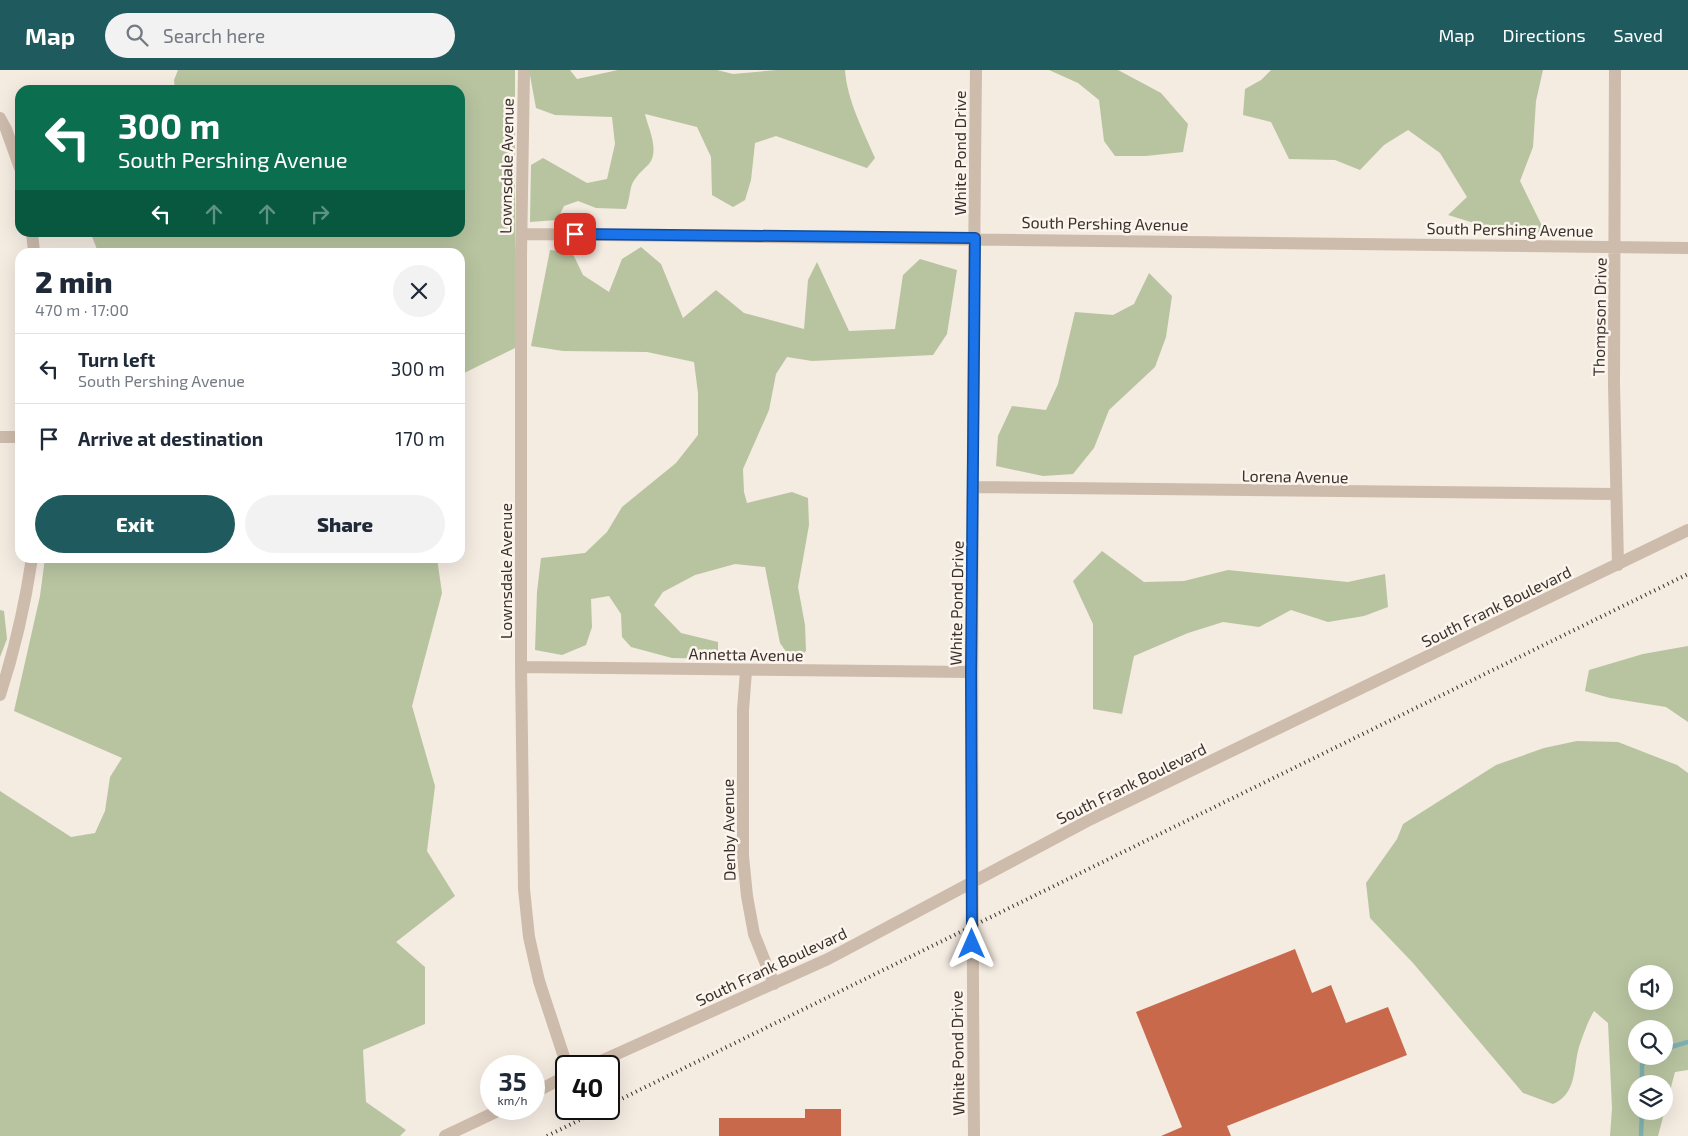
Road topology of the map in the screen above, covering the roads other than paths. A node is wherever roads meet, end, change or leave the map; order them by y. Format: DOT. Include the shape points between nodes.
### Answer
graph roads {
  1 [pos="524,70"];
  2 [pos="976,70"];
  3 [pos="1615,70"];
  4 [pos="0,118"];
  5 [pos="15,154"];
  6 [pos="522,234"];
  7 [pos="975,238"];
  8 [pos="1616,247"];
  9 [pos="1688,248"];
  10 [pos="0,437"];
  11 [pos="15,437"];
  12 [pos="974,487"];
  13 [pos="1615,494"];
  14 [pos="1688,530"];
  15 [pos="31,563"];
  16 [pos="1618,565"];
  17 [pos="521,668"];
  18 [pos="746,670"];
  19 [pos="971,672"];
  20 [pos="0,694"];
  21 [pos="973,882"];
  22 [pos="774,984"];
  23 [pos="563,1055"];
  24 [pos="615,1055"];
  25 [pos="480,1120"];
  26 [pos="446,1136"];
  27 [pos="974,1136"];
  1 -- 6 [label="street, Lownsdale Avenue"];
  2 -- 7 [label="street, White Pond Drive"];
  3 -- 8 [label="street, Thompson Drive"];
  4 -- 5 [label="street"];
  6 -- 7 [label="street, South Pershing Avenue"];
  6 -- 17 [label="street, Lownsdale Avenue"];
  7 -- 8 [label="street, South Pershing Avenue"];
  7 -- 12 [label="street, White Pond Drive"];
  8 -- 9 [label="street, South Pershing Avenue"];
  8 -- 13 [label="street, Thompson Drive"];
  10 -- 11 [label="street"];
  12 -- 13 [label="street, Lorena Avenue"];
  12 -- 19 [label="street, White Pond Drive"];
  13 -- 16 [label="street, Thompson Drive"];
  14 -- 16 [label="street, South Frank Boulevard"];
  15 -- 20 [label="street" via="15,648"];
  16 -- 21 [label="street, South Frank Boulevard" via="1091,819"];
  17 -- 18 [label="street, Annetta Avenue"];
  17 -- 23 [label="street, Lownsdale Avenue" via="524,889 529,937 539,981"];
  18 -- 19 [label="street, Annetta Avenue"];
  18 -- 22 [label="street, Denby Avenue" via="743,856 754,934"];
  19 -- 21 [label="street, White Pond Drive"];
  21 -- 22 [label="street, South Frank Boulevard"];
  21 -- 27 [label="street, White Pond Drive"];
  22 -- 24 [label="street, South Frank Boulevard"];
  25 -- 26 [label="street"];
}
